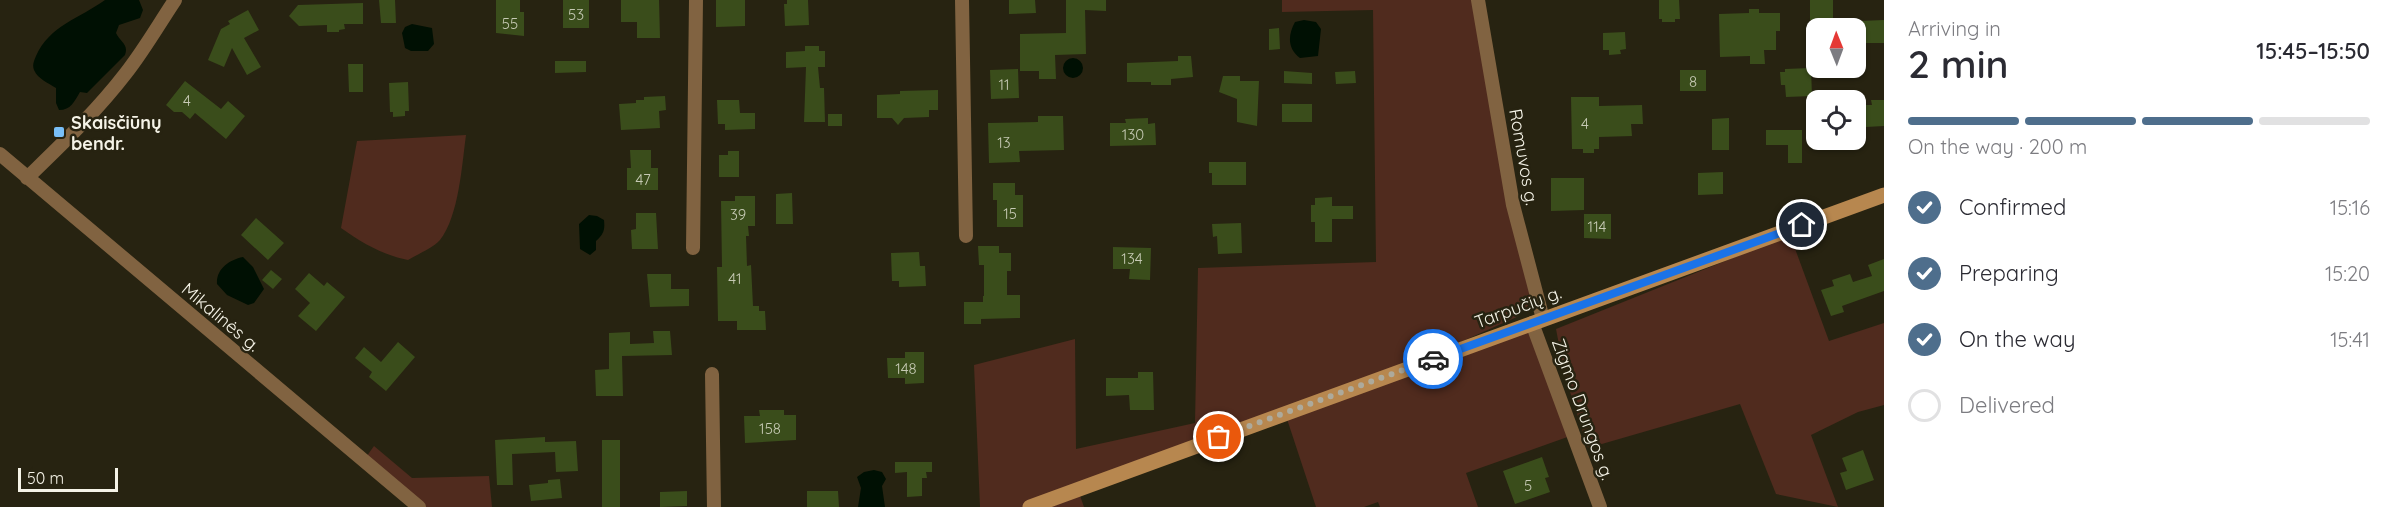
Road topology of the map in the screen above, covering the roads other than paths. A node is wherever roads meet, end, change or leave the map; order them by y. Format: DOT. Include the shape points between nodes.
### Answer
graph roads {
  1 [pos="175,0"];
  2 [pos="696,0"];
  3 [pos="962,0"];
  4 [pos="1478,0"];
  5 [pos="0,154"];
  6 [pos="27,178"];
  7 [pos="1884,195"];
  8 [pos="966,236"];
  9 [pos="693,248"];
  10 [pos="1537,321"];
  11 [pos="712,374"];
  12 [pos="419,507"];
  13 [pos="714,507"];
  14 [pos="1030,507"];
  15 [pos="1599,507"];
  1 -- 6 [label="street" via="127,72"];
  2 -- 9 [label="street"];
  3 -- 8 [label="street"];
  4 -- 10 [label="street, Romuvos g."];
  5 -- 6 [label="street, Mikalinės g."];
  6 -- 12 [label="street, Mikalinės g."];
  7 -- 10 [label="main road, Tarpučių g."];
  10 -- 14 [label="main road, Tarpučių g."];
  10 -- 15 [label="street, Zigmo Drungos g."];
  11 -- 13 [label="street"];
}
